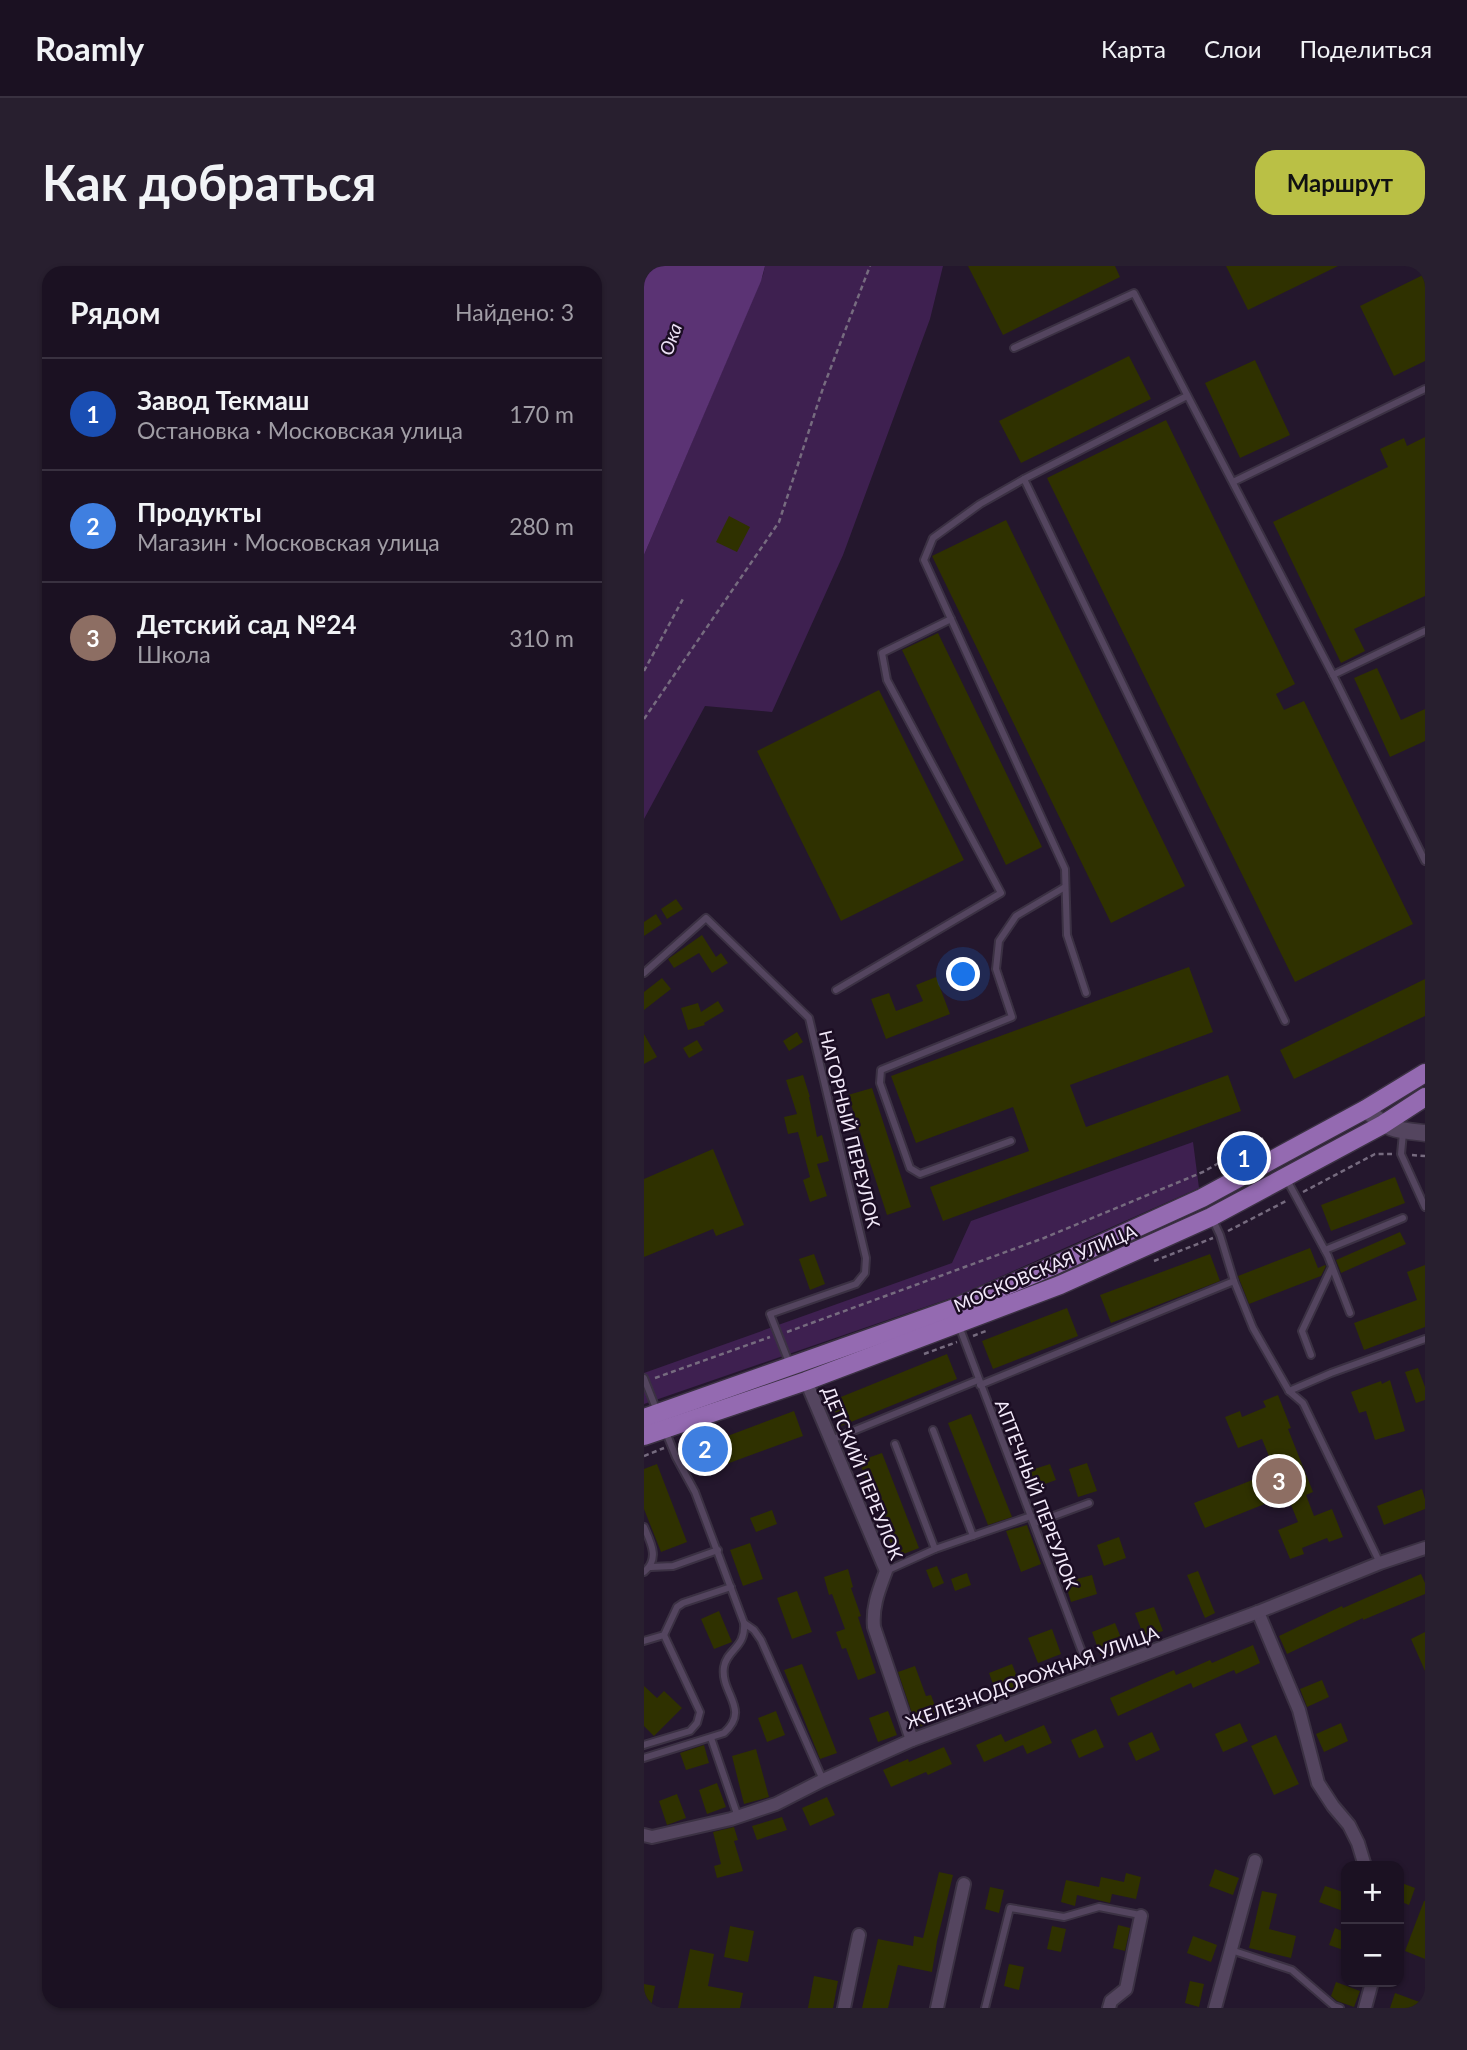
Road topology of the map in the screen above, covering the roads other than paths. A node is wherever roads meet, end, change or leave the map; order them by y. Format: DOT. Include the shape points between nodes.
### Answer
graph roads {
  1 [pos="1014,348"];
  2 [pos="1425,389"];
  3 [pos="1187,396"];
  4 [pos="1024,479"];
  5 [pos="1233,482"];
  6 [pos="951,619"];
  7 [pos="1425,632"];
  8 [pos="1333,676"];
  9 [pos="1425,861"];
  10 [pos="1065,887"];
  11 [pos="644,973"];
  12 [pos="836,990"];
  13 [pos="1086,993"];
  14 [pos="1284,1021"];
  15 [pos="1425,1073"];
  16 [pos="1425,1097"];
  17 [pos="1366,1109"];
  18 [pos="1382,1125"];
  19 [pos="1403,1131"];
  20 [pos="1425,1133"];
  21 [pos="1011,1142"];
  22 [pos="1286,1178"];
  23 [pos="1425,1207"];
  24 [pos="1211,1217"];
  25 [pos="1403,1218"];
  26 [pos="1325,1250"];
  27 [pos="1332,1266"];
  28 [pos="1234,1281"];
  29 [pos="1350,1313"];
  30 [pos="958,1325"];
  31 [pos="1425,1339"];
  32 [pos="1311,1355"];
  33 [pos="791,1367"];
  34 [pos="645,1380"];
  35 [pos="806,1381"];
  36 [pos="979,1382"];
  37 [pos="1289,1391"];
  38 [pos="655,1420"];
  39 [pos="933,1430"];
  40 [pos="644,1436"];
  41 [pos="831,1440"];
  42 [pos="895,1444"];
  43 [pos="1089,1503"];
  44 [pos="1033,1520"];
  45 [pos="644,1527"];
  46 [pos="973,1535"];
  47 [pos="1425,1548"];
  48 [pos="934,1549"];
  49 [pos="718,1550"];
  50 [pos="1380,1563"];
  51 [pos="651,1567"];
  52 [pos="886,1570"];
  53 [pos="644,1572"];
  54 [pos="731,1587"];
  55 [pos="1258,1612"];
  56 [pos="744,1623"];
  57 [pos="664,1635"];
  58 [pos="644,1641"];
  59 [pos="1090,1674"];
  60 [pos="711,1738"];
  61 [pos="912,1740"];
  62 [pos="644,1745"];
  63 [pos="644,1758"];
  64 [pos="823,1780"];
  65 [pos="738,1817"];
  66 [pos="648,1836"];
  67 [pos="1255,1861"];
  68 [pos="1363,1861"];
  69 [pos="964,1884"];
  70 [pos="1141,1916"];
  71 [pos="859,1935"];
  72 [pos="1231,1950"];
  73 [pos="1371,1987"];
  74 [pos="844,2008"];
  75 [pos="937,2008"];
  76 [pos="985,2008"];
  77 [pos="1109,2008"];
  78 [pos="1214,2008"];
  79 [pos="1340,2008"];
  80 [pos="1365,2008"];
  1 -- 3 [label="lane" via="1133,292"];
  2 -- 5 [label="lane"];
  3 -- 4 [label="lane"];
  3 -- 5 [label="lane"];
  4 -- 6 [label="lane" via="979,504 933,538 924,560"];
  4 -- 14 [label="lane"];
  5 -- 8 [label="lane"];
  6 -- 10 [label="lane" via="1065,869"];
  6 -- 12 [label="lane" via="882,653 887,680 1001,893"];
  7 -- 8 [label="lane"];
  8 -- 9 [label="lane"];
  10 -- 13 [label="lane" via="1067,935"];
  10 -- 21 [label="lane" via="1016,916 999,940 996,969 1012,1017 881,1070 880,1083 910,1168 920,1174"];
  11 -- 33 [label="lane, НАГОРНЫЙ ПЕРЕУЛОК" via="706,918 809,1018 866,1273 856,1284 770,1314"];
  15 -- 17 [label="main road, МОСКОВСКАЯ УЛИЦА"];
  16 -- 18 [label="main road, МОСКОВСКАЯ УЛИЦА"];
  17 -- 18 [label="main road"];
  17 -- 33 [label="main road, МОСКОВСКАЯ УЛИЦА" via="1202,1198 1053,1266"];
  18 -- 19 [label="main road"];
  18 -- 22 [label="main road, МОСКОВСКАЯ УЛИЦА"];
  19 -- 20 [label="main road"];
  19 -- 23 [label="lane" via="1401,1154"];
  22 -- 24 [label="main road, МОСКОВСКАЯ УЛИЦА"];
  22 -- 26 [label="lane"];
  24 -- 28 [label="lane"];
  24 -- 30 [label="main road, МОСКОВСКАЯ УЛИЦА"];
  25 -- 26 [label="lane"];
  26 -- 27 [label="lane"];
  27 -- 29 [label="lane"];
  27 -- 32 [label="lane" via="1302,1331"];
  28 -- 36 [label="lane"];
  28 -- 37 [label="lane" via="1253,1328"];
  30 -- 35 [label="main road, МОСКОВСКАЯ УЛИЦА"];
  30 -- 36 [label="lane, АПТЕЧНЫЙ ПЕРЕУЛОК"];
  31 -- 37 [label="lane"];
  33 -- 38 [label="main road, МОСКОВСКАЯ УЛИЦА"];
  34 -- 38 [label="lane"];
  35 -- 38 [label="main road, МОСКОВСКАЯ УЛИЦА"];
  35 -- 41 [label="street, ДЕТСКИЙ ПЕРЕУЛОК"];
  36 -- 41 [label="lane"];
  36 -- 44 [label="lane, АПТЕЧНЫЙ ПЕРЕУЛОК"];
  37 -- 50 [label="lane" via="1303,1403"];
  38 -- 40 [label="main road, МОСКОВСКАЯ УЛИЦА"];
  38 -- 49 [label="lane" via="695,1492"];
  39 -- 46 [label="lane"];
  41 -- 52 [label="street, ДЕТСКИЙ ПЕРЕУЛОК"];
  42 -- 48 [label="lane"];
  43 -- 44 [label="lane"];
  44 -- 46 [label="lane"];
  44 -- 59 [label="lane, АПТЕЧНЫЙ ПЕРЕУЛОК"];
  45 -- 51 [label="lane" via="654,1553"];
  46 -- 48 [label="lane"];
  47 -- 50 [label="street, ЖЕЛЕЗНОДОРОЖНАЯ УЛИЦА"];
  48 -- 52 [label="lane"];
  49 -- 51 [label="lane" via="673,1566"];
  49 -- 54 [label="lane"];
  50 -- 55 [label="street, ЖЕЛЕЗНОДОРОЖНАЯ УЛИЦА"];
  51 -- 53 [label="lane"];
  52 -- 61 [label="street, ДЕТСКИЙ ПЕРЕУЛОК" via="876,1600 874,1627"];
  54 -- 56 [label="lane"];
  54 -- 57 [label="lane" via="677,1607"];
  55 -- 59 [label="street, ЖЕЛЕЗНОДОРОЖНАЯ УЛИЦА"];
  55 -- 68 [label="street" via="1299,1710 1318,1783 1349,1825"];
  56 -- 60 [label="lane" via="741,1643 724,1665 734,1721 724,1734"];
  56 -- 64 [label="lane" via="761,1640"];
  57 -- 58 [label="lane"];
  57 -- 62 [label="lane" via="700,1712 690,1731"];
  59 -- 61 [label="street, ЖЕЛЕЗНОДОРОЖНАЯ УЛИЦА"];
  60 -- 63 [label="lane"];
  60 -- 65 [label="lane"];
  61 -- 64 [label="street, ЖЕЛЕЗНОДОРОЖНАЯ УЛИЦА"];
  64 -- 65 [label="street, ЖЕЛЕЗНОДОРОЖНАЯ УЛИЦА"];
  65 -- 66 [label="street, ЖЕЛЕЗНОДОРОЖНАЯ УЛИЦА"];
  67 -- 72 [label="street"];
  69 -- 75 [label="street"];
  70 -- 76 [label="lane" via="1099,1907 1064,1917 1010,1908"];
  70 -- 77 [label="street" via="1126,1989"];
  71 -- 74 [label="street"];
  72 -- 78 [label="street"];
  72 -- 79 [label="lane" via="1292,1970"];
  73 -- 80 [label="street"];
}
